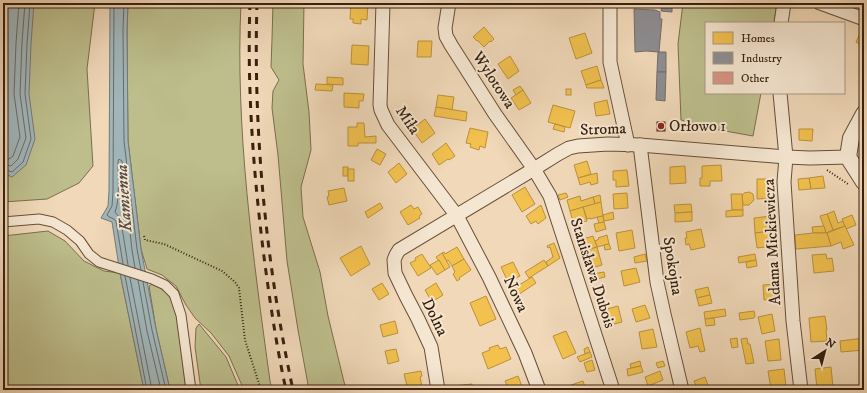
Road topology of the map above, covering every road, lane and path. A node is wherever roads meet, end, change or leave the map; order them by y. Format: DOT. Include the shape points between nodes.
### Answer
graph roads {
  1 [pos="383,3"];
  2 [pos="449,3"];
  3 [pos="610,3"];
  4 [pos="784,3"];
  5 [pos="820,3"];
  6 [pos="864,19"];
  7 [pos="781,22"];
  8 [pos="780,94"];
  9 [pos="864,114"];
  10 [pos="634,145"];
  11 [pos="786,157"];
  12 [pos="848,157"];
  13 [pos="534,169"];
  14 [pos="826,170"];
  15 [pos="857,183"];
  16 [pos="457,216"];
  17 [pos="3,222"];
  18 [pos="144,236"];
  19 [pos="394,260"];
  20 [pos="190,390"];
  21 [pos="261,390"];
  22 [pos="438,390"];
  23 [pos="539,390"];
  24 [pos="613,390"];
  25 [pos="682,390"];
  26 [pos="801,390"];
  1 -- 16 [label="street, Miła" via="381,110 388,125"];
  2 -- 13 [label="street, Wylotowa" via="444,28 450,45"];
  3 -- 10 [label="street" via="610,62"];
  4 -- 7 [label="street"];
  5 -- 6 [label="street"];
  8 -- 11 [label="street, Adama Mickiewicza"];
  9 -- 12 [label="street" via="851,138"];
  10 -- 11 [label="street, Stroma"];
  10 -- 13 [label="street, Stroma" via="608,144 569,148"];
  10 -- 25 [label="street, Spokojna" via="657,282"];
  11 -- 12 [label="street, Stroma"];
  11 -- 26 [label="street, Adama Mickiewicza" via="784,182 793,321"];
  12 -- 15 [label="street"];
  13 -- 16 [label="street, Stroma"];
  13 -- 24 [label="street, Stanisława Dubois" via="550,196"];
  14 -- 15 [label="path"];
  16 -- 19 [label="street, Stroma" via="399,250"];
  16 -- 23 [label="street, Nowa" via="525,353"];
  17 -- 20 [label="street" via="39,219 53,222 80,241 89,254 99,262 165,285 174,294 181,315"];
  18 -- 21 [label="path" via="145,240 164,244 222,271 235,282 239,288 245,340"];
  19 -- 22 [label="street, Dolna" via="395,273 431,347"];
}
